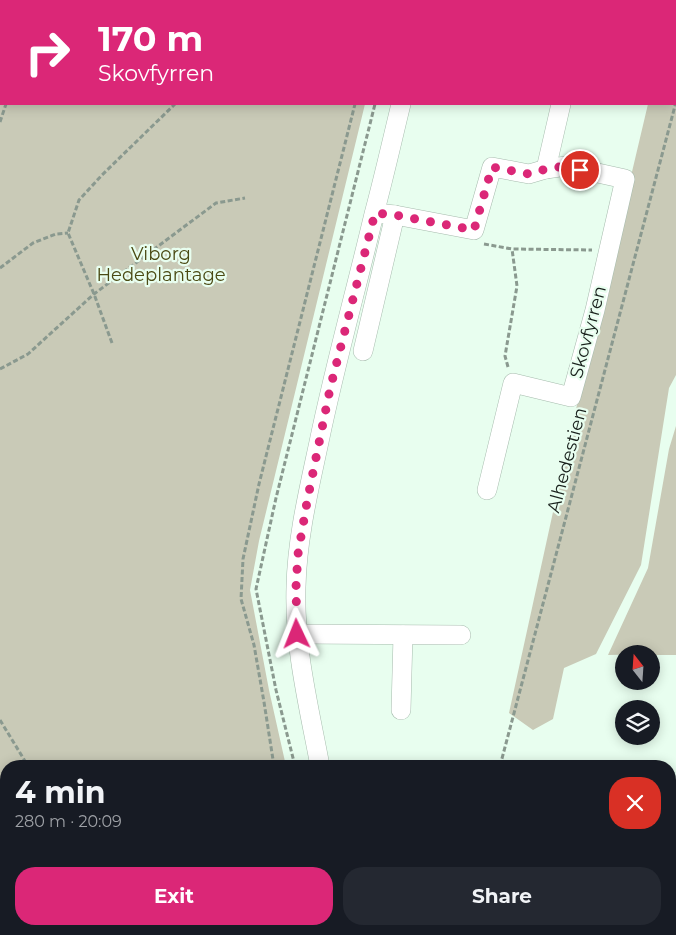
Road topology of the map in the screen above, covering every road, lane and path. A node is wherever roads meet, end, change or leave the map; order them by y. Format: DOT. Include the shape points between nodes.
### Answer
graph roads {
  1 [pos="6,105"];
  2 [pos="174,105"];
  3 [pos="354,105"];
  4 [pos="401,105"];
  5 [pos="561,105"];
  6 [pos="675,105"];
  7 [pos="0,122"];
  8 [pos="546,169"];
  9 [pos="245,198"];
  10 [pos="375,213"];
  11 [pos="395,215"];
  12 [pos="474,230"];
  13 [pos="68,233"];
  14 [pos="512,249"];
  15 [pos="609,250"];
  16 [pos="0,268"];
  17 [pos="94,294"];
  18 [pos="112,343"];
  19 [pos="363,351"];
  20 [pos="0,369"];
  21 [pos="513,383"];
  22 [pos="487,490"];
  23 [pos="297,634"];
  24 [pos="403,635"];
  25 [pos="461,635"];
  26 [pos="402,710"];
  27 [pos="0,720"];
  28 [pos="24,760"];
  29 [pos="273,760"];
  30 [pos="319,760"];
  31 [pos="502,760"];
  1 -- 7 [label="path"];
  2 -- 13 [label="path" via="79,200"];
  3 -- 29 [label="path" via="243,559 241,600 254,646"];
  4 -- 10 [label="street"];
  5 -- 8 [label="street"];
  6 -- 31 [label="path, Alhedestien"];
  8 -- 12 [label="street, Skovfyrren" via="529,174 492,167"];
  8 -- 15 [label="street, Skovfyrren" via="566,166 625,179"];
  9 -- 17 [label="path" via="216,203"];
  10 -- 11 [label="street"];
  10 -- 23 [label="street" via="330,389 307,502 298,554"];
  11 -- 12 [label="street"];
  11 -- 19 [label="street"];
  12 -- 14 [label="path" via="477,243"];
  13 -- 16 [label="path" via="33,243"];
  13 -- 17 [label="path"];
  14 -- 15 [label="path"];
  14 -- 21 [label="path" via="517,286 505,356"];
  15 -- 21 [label="street, Skovfyrren" via="571,396"];
  17 -- 18 [label="path"];
  17 -- 20 [label="path" via="28,354"];
  21 -- 22 [label="street"];
  23 -- 24 [label="street"];
  23 -- 30 [label="street"];
  24 -- 25 [label="street"];
  24 -- 26 [label="street"];
  27 -- 28 [label="path"];
}
